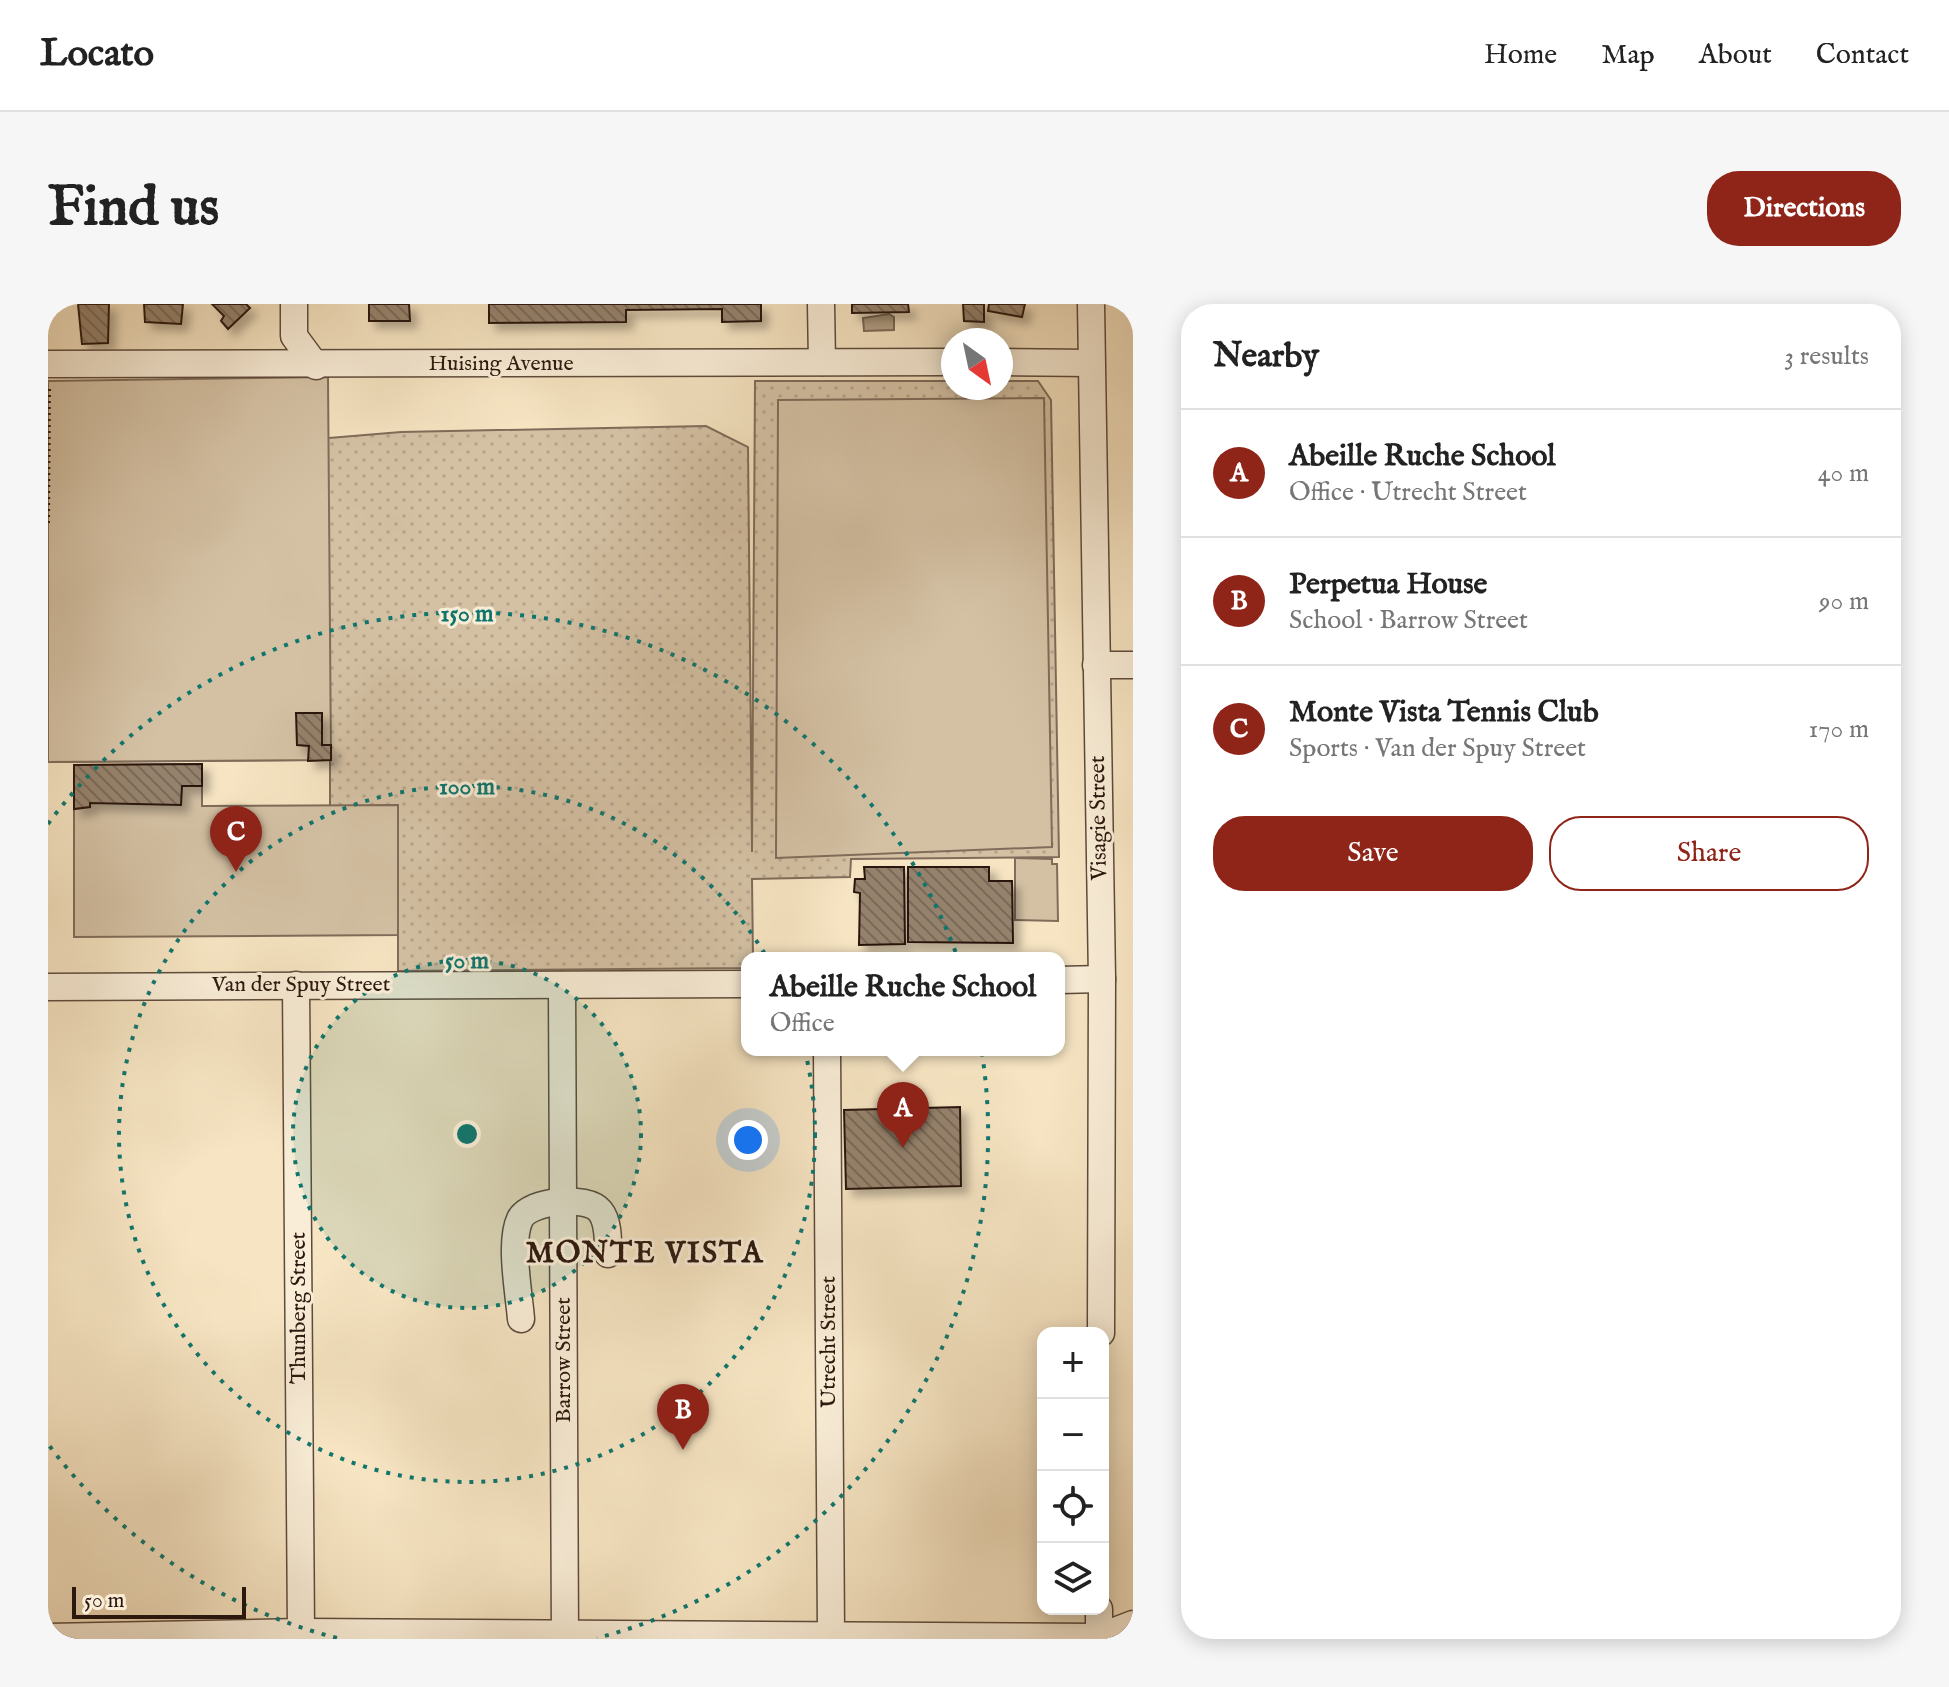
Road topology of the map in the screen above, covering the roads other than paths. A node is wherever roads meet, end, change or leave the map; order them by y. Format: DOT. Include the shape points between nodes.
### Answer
graph roads {
  1 [pos="294,304"];
  2 [pos="821,304"];
  3 [pos="1091,304"];
  4 [pos="294,336"];
  5 [pos="822,362"];
  6 [pos="941,362"];
  7 [pos="1013,362"];
  8 [pos="1091,363"];
  9 [pos="265,365"];
  10 [pos="316,366"];
  11 [pos="51,375"];
  12 [pos="1096,665"];
  13 [pos="1133,665"];
  14 [pos="1102,979"];
  15 [pos="1065,980"];
  16 [pos="741,984"];
  17 [pos="296,985"];
  18 [pos="562,985"];
  19 [pos="48,987"];
  20 [pos="827,1056"];
  21 [pos="564,1202"];
  22 [pos="608,1254"];
  23 [pos="521,1319"];
  24 [pos="1101,1327"];
  25 [pos="1099,1615"];
  26 [pos="1133,1624"];
  27 [pos="301,1632"];
  28 [pos="831,1634"];
  29 [pos="565,1636"];
  30 [pos="962,1636"];
  31 [pos="48,1637"];
  32 [pos="1099,1638"];
  1 -- 4 [label="street"];
  2 -- 5 [label="street"];
  3 -- 8 [label="street, Visagie Street"];
  4 -- 9 [label="street" via="285,351"];
  4 -- 10 [label="street"];
  5 -- 6 [label="street, Huising Avenue"];
  5 -- 10 [label="street, Huising Avenue"];
  7 -- 8 [label="street"];
  8 -- 12 [label="street, Visagie Street"];
  9 -- 10 [label="street, Huising Avenue"];
  9 -- 11 [label="street, Huising Avenue"];
  12 -- 13 [label="street"];
  12 -- 14 [label="street, Visagie Street"];
  14 -- 15 [label="street"];
  14 -- 24 [label="street, Visagie Street"];
  16 -- 18 [label="street, Van der Spuy Street"];
  17 -- 18 [label="street, Van der Spuy Street"];
  17 -- 19 [label="street, Van der Spuy Street"];
  17 -- 27 [label="street, Thunberg Street"];
  18 -- 21 [label="street, Barrow Street"];
  20 -- 28 [label="street, Utrecht Street"];
  21 -- 22 [label="street" via="599,1210"];
  21 -- 23 [label="street" via="527,1211 515,1233"];
  21 -- 29 [label="street, Barrow Street"];
  25 -- 32 [label="street"];
  26 -- 32 [label="street"];
  27 -- 29 [label="street"];
  27 -- 31 [label="street"];
  28 -- 29 [label="street"];
  28 -- 30 [label="street"];
  30 -- 32 [label="street"];
}
